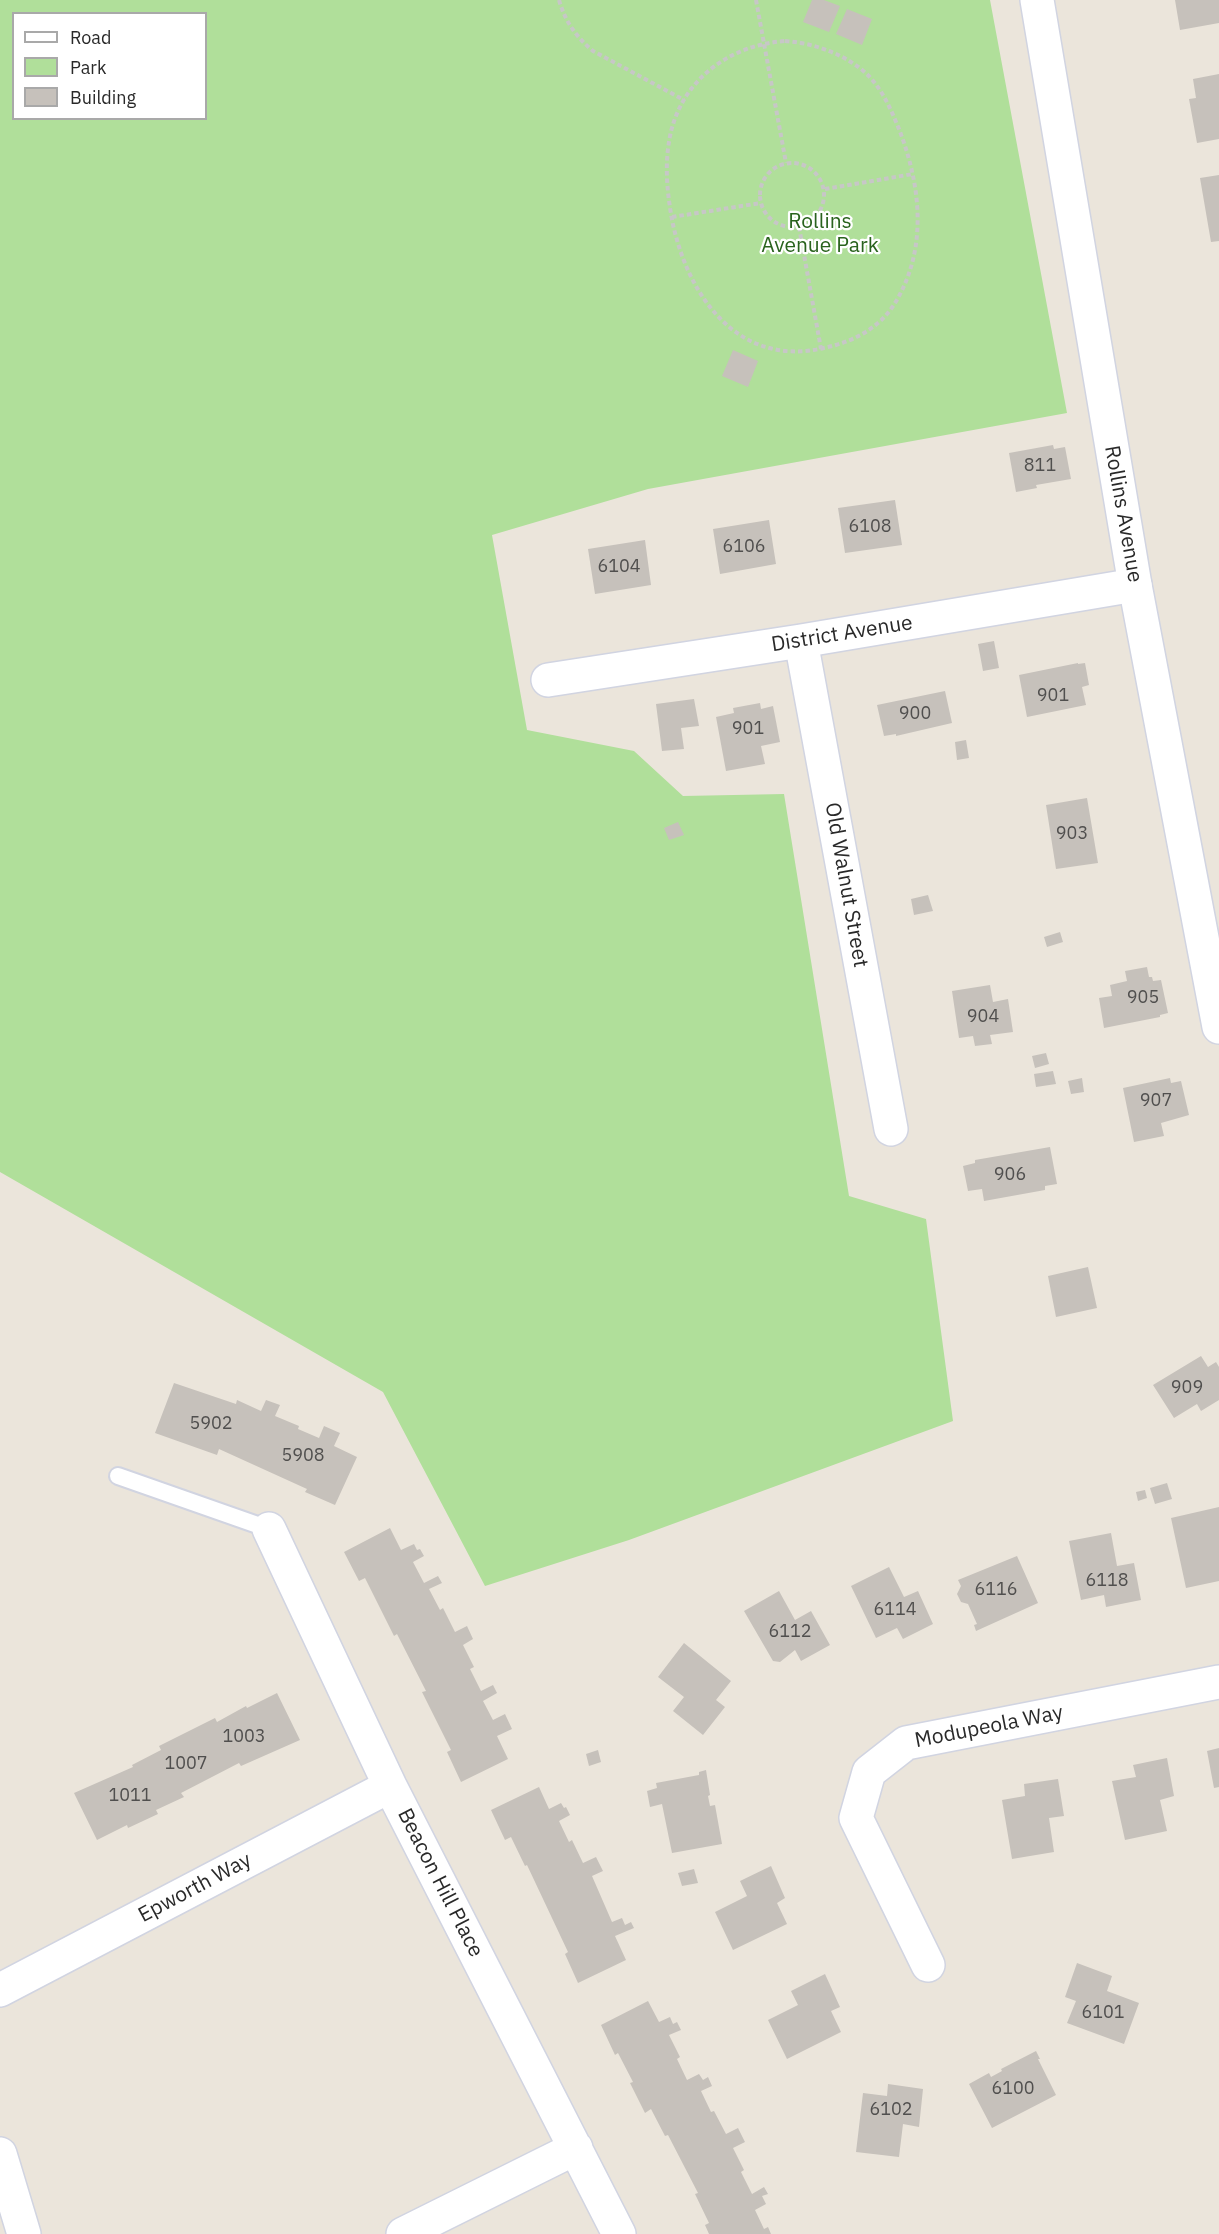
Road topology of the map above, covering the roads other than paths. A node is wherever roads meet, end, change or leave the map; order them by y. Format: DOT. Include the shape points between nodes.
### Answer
graph roads {
  1 [pos="1037,0"];
  2 [pos="1135,585"];
  3 [pos="801,641"];
  4 [pos="548,680"];
  5 [pos="1219,1026"];
  6 [pos="891,1129"];
  7 [pos="118,1476"];
  8 [pos="269,1529"];
  9 [pos="1219,1682"];
  10 [pos="390,1786"];
  11 [pos="928,1965"];
  12 [pos="0,1990"];
  13 [pos="576,2148"];
  14 [pos="0,2154"];
  15 [pos="24,2234"];
  16 [pos="402,2234"];
  17 [pos="620,2234"];
  1 -- 2 [label="street, Rollins Avenue"];
  2 -- 3 [label="street, District Avenue"];
  2 -- 5 [label="street, Rollins Avenue"];
  3 -- 4 [label="street, District Avenue"];
  3 -- 6 [label="street, Old Walnut Street"];
  7 -- 8 [label="lane"];
  8 -- 10 [label="street, Beacon Hill Place"];
  9 -- 11 [label="street, Modupeola Way" via="906,1743 869,1772 856,1818"];
  10 -- 12 [label="street, Epworth Way"];
  10 -- 13 [label="street, Beacon Hill Place"];
  13 -- 16 [label="street"];
  13 -- 17 [label="street, Beacon Hill Place"];
  14 -- 15 [label="street"];
}
